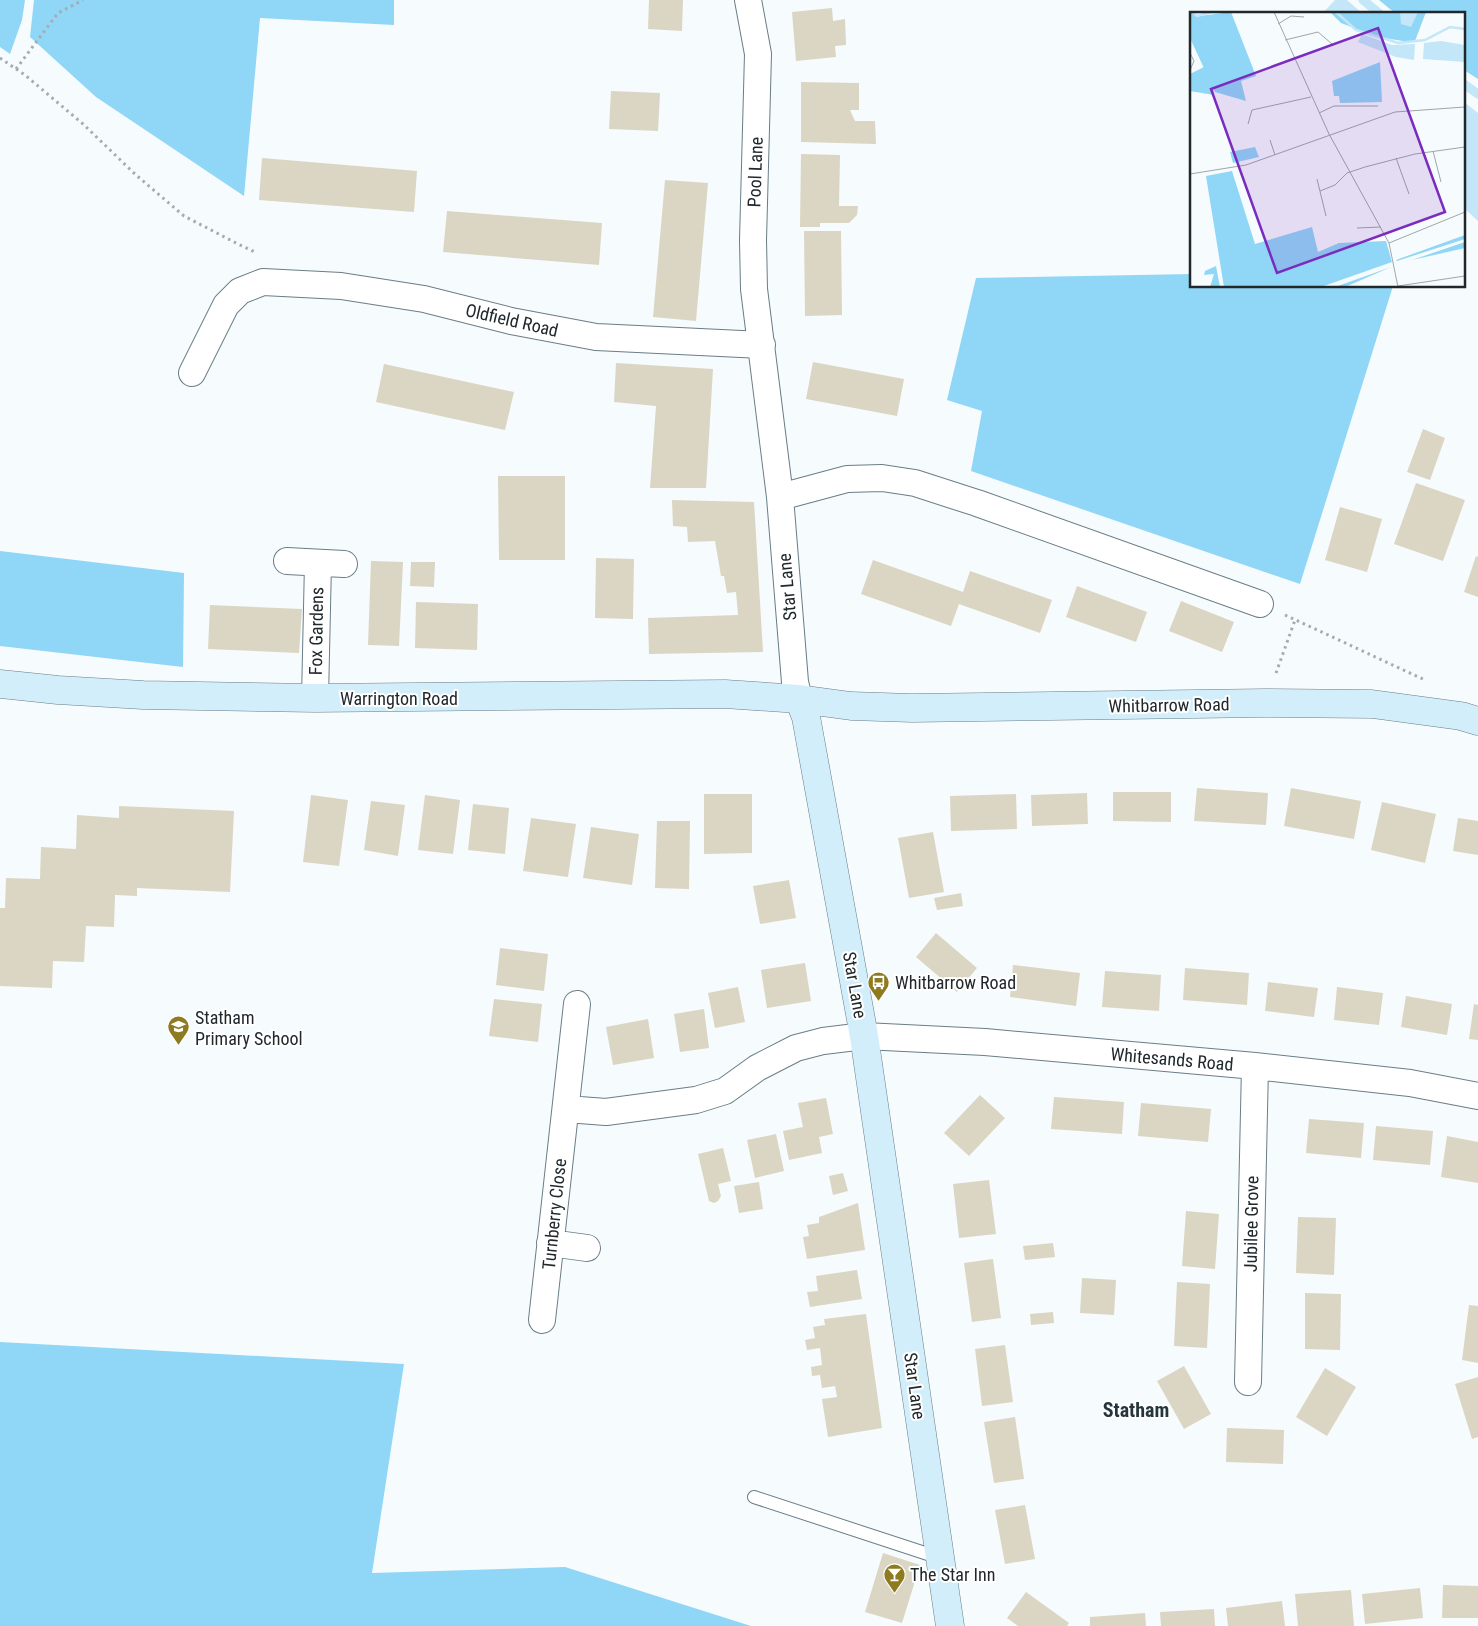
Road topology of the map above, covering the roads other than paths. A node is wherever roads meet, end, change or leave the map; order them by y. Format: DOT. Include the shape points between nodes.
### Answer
graph roads {
  1 [pos="748,0"];
  2 [pos="762,345"];
  3 [pos="192,373"];
  4 [pos="780,497"];
  5 [pos="287,562"];
  6 [pos="318,563"];
  7 [pos="344,564"];
  8 [pos="1260,604"];
  9 [pos="0,684"];
  10 [pos="315,698"];
  11 [pos="799,699"];
  12 [pos="1478,721"];
  13 [pos="577,1004"];
  14 [pos="864,1036"];
  15 [pos="1255,1066"];
  16 [pos="1478,1096"];
  17 [pos="566,1109"];
  18 [pos="550,1243"];
  19 [pos="587,1248"];
  20 [pos="542,1320"];
  21 [pos="1248,1382"];
  22 [pos="754,1496"];
  23 [pos="940,1558"];
  24 [pos="950,1626"];
  1 -- 2 [label="street, Pool Lane" via="758,54 753,240 754,289"];
  2 -- 3 [label="street, Oldfield Road" via="596,337 511,321 424,299 341,286 263,282 240,291 226,305"];
  2 -- 4 [label="street, Star Lane"];
  4 -- 8 [label="street" via="847,480 882,478 915,483"];
  4 -- 11 [label="street, Star Lane"];
  5 -- 6 [label="street, Fox Gardens"];
  6 -- 7 [label="street, Fox Gardens"];
  6 -- 10 [label="street, Fox Gardens"];
  9 -- 10 [label="street, Warrington Road" via="143,695"];
  10 -- 11 [label="street, Warrington Road" via="725,694"];
  11 -- 12 [label="street, Whitbarrow Road" via="851,706 912,708 1372,704"];
  11 -- 14 [label="street, Star Lane" via="806,717"];
  13 -- 17 [label="street, Turnberry Close"];
  14 -- 15 [label="street, Whitesands Road" via="985,1042"];
  14 -- 17 [label="street" via="796,1048 758,1068 725,1091 696,1100 606,1112"];
  14 -- 23 [label="street, Star Lane"];
  15 -- 16 [label="street, Whitesands Road" via="1410,1083"];
  15 -- 21 [label="street, Jubilee Grove"];
  17 -- 18 [label="street, Turnberry Close"];
  18 -- 19 [label="street"];
  18 -- 20 [label="street, Turnberry Close"];
  22 -- 23 [label="lane"];
  23 -- 24 [label="street, Star Lane"];
}
